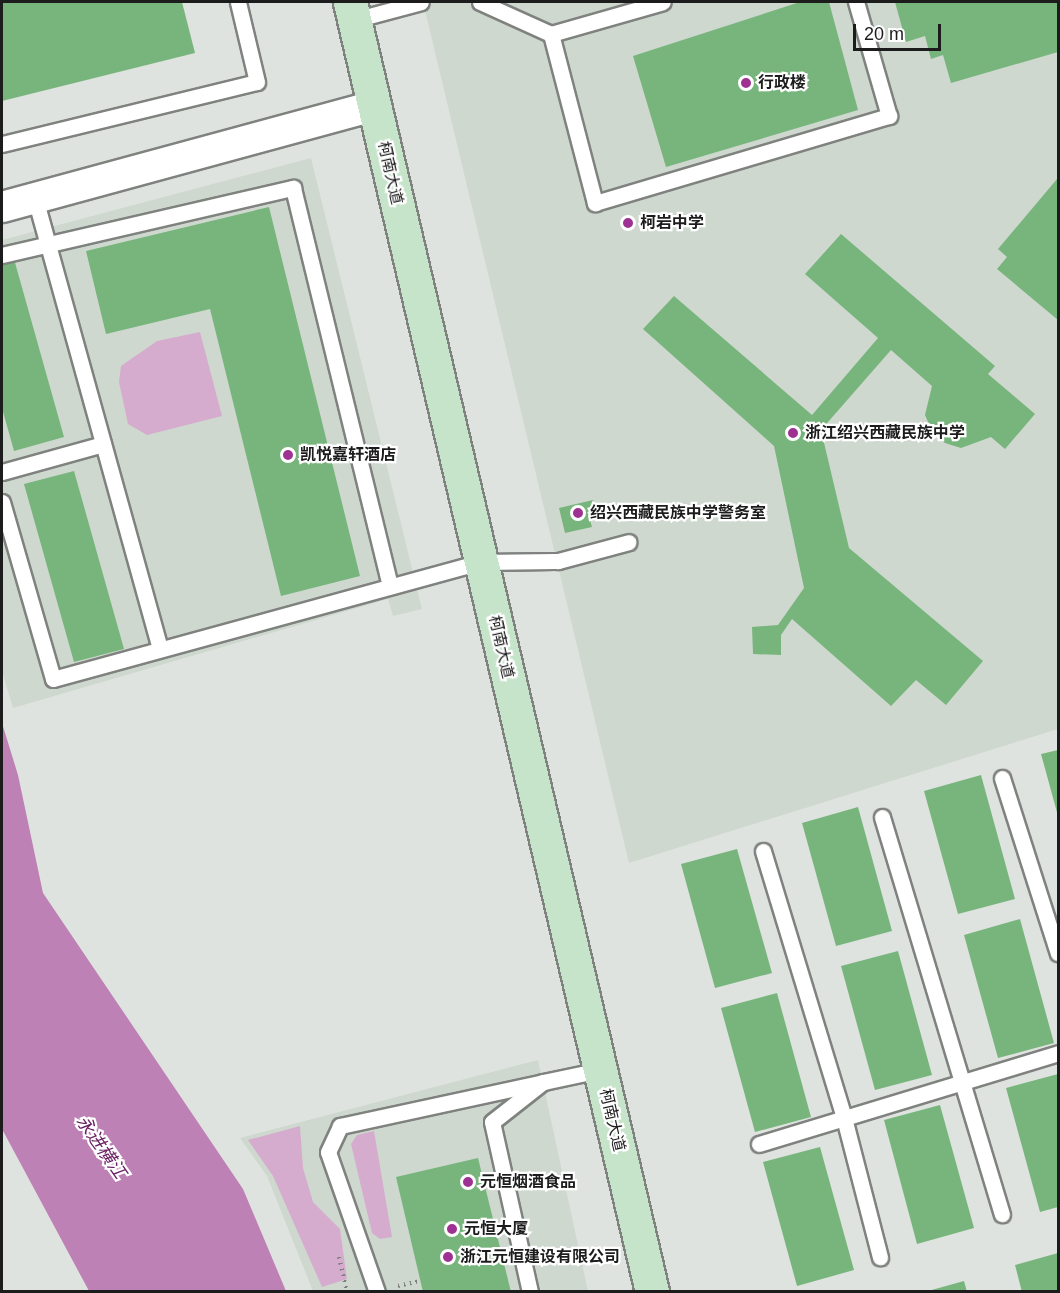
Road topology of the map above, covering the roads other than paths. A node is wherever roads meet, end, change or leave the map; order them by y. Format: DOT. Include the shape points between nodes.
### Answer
graph roads {
  1 [pos="238,2"];
  2 [pos="421,2"];
  3 [pos="480,2"];
  4 [pos="663,2"];
  5 [pos="856,2"];
  6 [pos="352,11"];
  7 [pos="551,34"];
  8 [pos="374,106"];
  9 [pos="2,144"];
  10 [pos="35,198"];
  11 [pos="2,207"];
  12 [pos="49,244"];
  13 [pos="2,255"];
  14 [pos="104,444"];
  15 [pos="2,472"];
  16 [pos="2,502"];
  17 [pos="629,542"];
  18 [pos="481,562"];
  19 [pos="390,586"];
  20 [pos="160,648"];
  21 [pos="1002,778"];
  22 [pos="882,817"];
  23 [pos="763,850"];
  24 [pos="1059,953"];
  25 [pos="1059,1053"];
  26 [pos="600,1070"];
  27 [pos="543,1082"];
  28 [pos="961,1083"];
  29 [pos="844,1118"];
  30 [pos="759,1144"];
  31 [pos="1002,1214"];
  32 [pos="880,1257"];
  33 [pos="377,1292"];
  34 [pos="531,1292"];
  35 [pos="652,1292"];
  1 -- 9 [label="lane" via="257,82"];
  2 -- 6 [label="lane"];
  3 -- 7 [label="lane"];
  4 -- 7 [label="lane"];
  5 -- 7 [label="lane" via="889,116 595,203"];
  6 -- 8 [label="main road, 柯南大道"];
  8 -- 10 [label="street"];
  8 -- 18 [label="main road, 柯南大道"];
  10 -- 11 [label="street"];
  10 -- 12 [label="lane"];
  12 -- 13 [label="lane"];
  12 -- 14 [label="lane"];
  12 -- 19 [label="lane" via="293,188"];
  14 -- 15 [label="lane"];
  14 -- 20 [label="lane"];
  16 -- 20 [label="lane" via="53,679"];
  17 -- 18 [label="lane" via="558,561"];
  18 -- 19 [label="lane"];
  18 -- 26 [label="main road, 柯南大道"];
  19 -- 20 [label="lane"];
  21 -- 24 [label="lane"];
  22 -- 28 [label="lane"];
  23 -- 29 [label="lane"];
  25 -- 28 [label="lane"];
  26 -- 27 [label="lane"];
  26 -- 35 [label="main road, 柯南大道"];
  27 -- 33 [label="lane" via="340,1126 328,1152"];
  27 -- 34 [label="lane" via="492,1122"];
  28 -- 29 [label="lane"];
  28 -- 31 [label="lane"];
  29 -- 30 [label="lane"];
  29 -- 32 [label="lane"];
}
